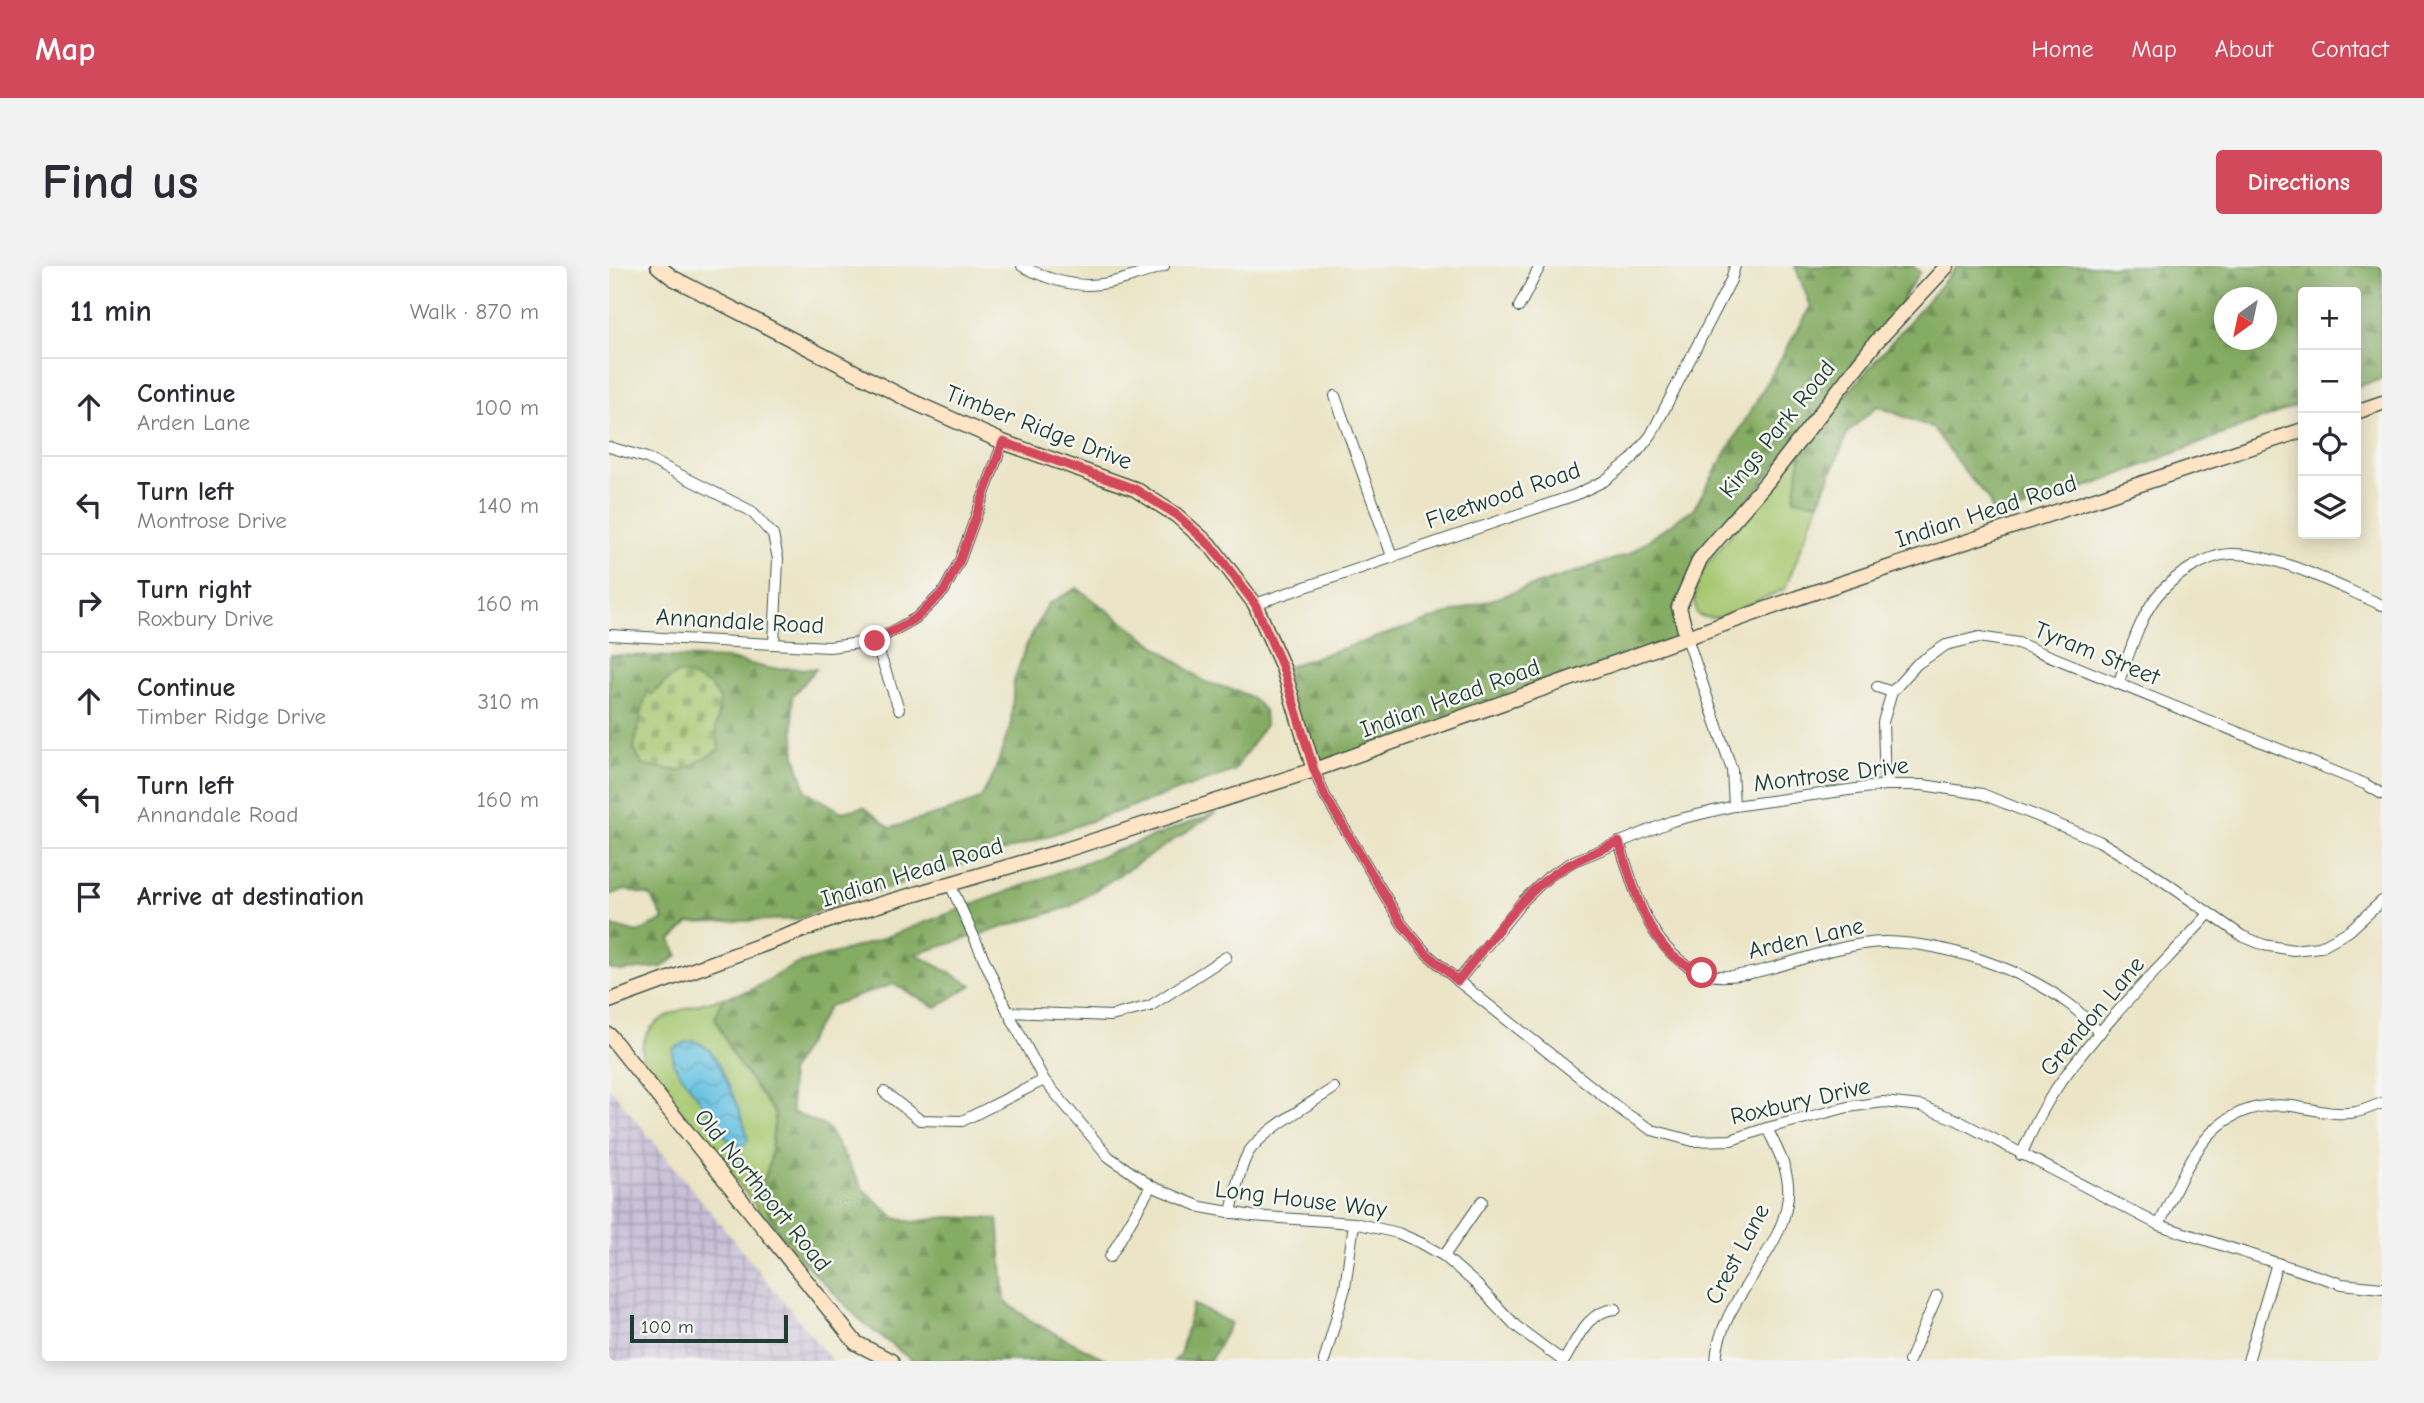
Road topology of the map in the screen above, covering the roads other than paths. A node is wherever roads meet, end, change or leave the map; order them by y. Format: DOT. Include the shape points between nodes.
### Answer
graph roads {
  1 [pos="658,266"];
  2 [pos="1022,266"];
  3 [pos="1164,266"];
  4 [pos="1540,266"];
  5 [pos="1735,266"];
  6 [pos="1944,267"];
  7 [pos="1519,307"];
  8 [pos="1335,396"];
  9 [pos="2382,403"];
  10 [pos="2361,410"];
  11 [pos="2298,432"];
  12 [pos="1003,442"];
  13 [pos="609,447"];
  14 [pos="1392,556"];
  15 [pos="1255,604"];
  16 [pos="2382,605"];
  17 [pos="609,635"];
  18 [pos="1687,638"];
  19 [pos="875,641"];
  20 [pos="774,644"];
  21 [pos="2118,684"];
  22 [pos="1877,687"];
  23 [pos="1892,692"];
  24 [pos="899,709"];
  25 [pos="1314,770"];
  26 [pos="1885,785"];
  27 [pos="2382,794"];
  28 [pos="1734,806"];
  29 [pos="1619,842"];
  30 [pos="950,884"];
  31 [pos="2382,901"];
  32 [pos="2210,914"];
  33 [pos="1226,957"];
  34 [pos="1458,981"];
  35 [pos="609,1001"];
  36 [pos="1009,1012"];
  37 [pos="2100,1033"];
  38 [pos="609,1035"];
  39 [pos="1044,1080"];
  40 [pos="1334,1088"];
  41 [pos="884,1092"];
  42 [pos="2382,1103"];
  43 [pos="1767,1128"];
  44 [pos="2021,1154"];
  45 [pos="1151,1186"];
  46 [pos="1482,1201"];
  47 [pos="1231,1213"];
  48 [pos="1354,1223"];
  49 [pos="2159,1225"];
  50 [pos="1444,1256"];
  51 [pos="1110,1257"];
  52 [pos="2277,1263"];
  53 [pos="2382,1288"];
  54 [pos="1937,1296"];
  55 [pos="1616,1309"];
  56 [pos="891,1361"];
  57 [pos="1324,1361"];
  58 [pos="1563,1361"];
  59 [pos="1716,1361"];
  60 [pos="1909,1361"];
  61 [pos="2248,1361"];
  1 -- 12 [label="main road, Timber Ridge Drive" via="673,278 911,401"];
  2 -- 3 [label="street" via="1061,282 1090,286"];
  4 -- 7 [label="street"];
  5 -- 14 [label="street, Fleetwood Road" via="1651,435 1631,460 1575,495"];
  6 -- 18 [label="main road, Kings Park Road" via="1876,342 1700,559 1679,607"];
  8 -- 14 [label="street"];
  9 -- 10 [label="main road"];
  11 -- 18 [label="main road, Indian Head Road"];
  12 -- 15 [label="main road, Timber Ridge Drive" via="1135,489 1177,515 1212,547"];
  12 -- 19 [label="street, Annandale Road" via="944,591 916,618"];
  13 -- 20 [label="street" via="647,458 751,511 773,535 778,559"];
  14 -- 15 [label="street, Fleetwood Road"];
  15 -- 25 [label="main road, Timber Ridge Drive" via="1283,668"];
  16 -- 21 [label="street" via="2286,565 2229,554 2177,576 2157,596"];
  17 -- 20 [label="street, Annandale Road"];
  18 -- 25 [label="main road, Indian Head Road"];
  18 -- 28 [label="street" via="1732,770"];
  19 -- 20 [label="street, Annandale Road" via="829,647"];
  19 -- 24 [label="street"];
  21 -- 23 [label="street, Tyram Street" via="2018,643 1979,636 1946,645 1917,664"];
  21 -- 27 [label="street, Tyram Street" via="2365,783"];
  22 -- 23 [label="street"];
  23 -- 26 [label="street, Tyram Street" via="1883,722"];
  25 -- 30 [label="main road, Indian Head Road"];
  25 -- 34 [label="street, Roxbury Drive" via="1402,924"];
  26 -- 28 [label="street, Montrose Drive"];
  26 -- 32 [label="street, Montrose Drive" via="1923,785 1982,794 2099,841"];
  28 -- 29 [label="street, Montrose Drive" via="1672,821"];
  29 -- 34 [label="street, Montrose Drive" via="1548,877"];
  29 -- 37 [label="street, Arden Lane" via="1636,894 1658,939 1675,958 1702,973 1731,976 1883,942 1925,944 1987,962 2038,984 2070,1004"];
  30 -- 35 [label="main road, Indian Head Road" via="841,916"];
  30 -- 36 [label="street, Long House Way"];
  31 -- 32 [label="street, Montrose Drive" via="2349,931 2320,947 2293,950 2242,936"];
  32 -- 37 [label="street, Grendon Lane"];
  33 -- 36 [label="street" via="1150,1006 1111,1016"];
  34 -- 43 [label="street, Roxbury Drive" via="1652,1130 1693,1142 1731,1140"];
  36 -- 39 [label="street, Long House Way"];
  37 -- 44 [label="street, Grendon Lane" via="2059,1084"];
  38 -- 56 [label="main road, Old Northport Road" via="856,1343"];
  39 -- 41 [label="street" via="962,1121 920,1120"];
  39 -- 45 [label="street, Long House Way" via="1109,1157"];
  40 -- 47 [label="street" via="1248,1153"];
  42 -- 49 [label="street" via="2355,1112 2266,1105 2237,1115 2211,1132 2193,1154"];
  43 -- 44 [label="street, Roxbury Drive" via="1884,1102 1921,1106"];
  43 -- 59 [label="street, Crest Lane" via="1784,1164 1786,1209 1723,1327"];
  44 -- 49 [label="street, Roxbury Drive"];
  45 -- 47 [label="street, Long House Way" via="1201,1207"];
  45 -- 51 [label="street"];
  46 -- 50 [label="street"];
  47 -- 48 [label="street, Long House Way"];
  48 -- 50 [label="street, Long House Way" via="1398,1233"];
  48 -- 57 [label="street" via="1345,1288"];
  49 -- 52 [label="street, Roxbury Drive"];
  50 -- 58 [label="street, Long House Way" via="1516,1326"];
  52 -- 53 [label="street, Roxbury Drive" via="2342,1284"];
  52 -- 61 [label="street"];
  54 -- 60 [label="street"];
  55 -- 58 [label="street" via="1592,1317"];
}
